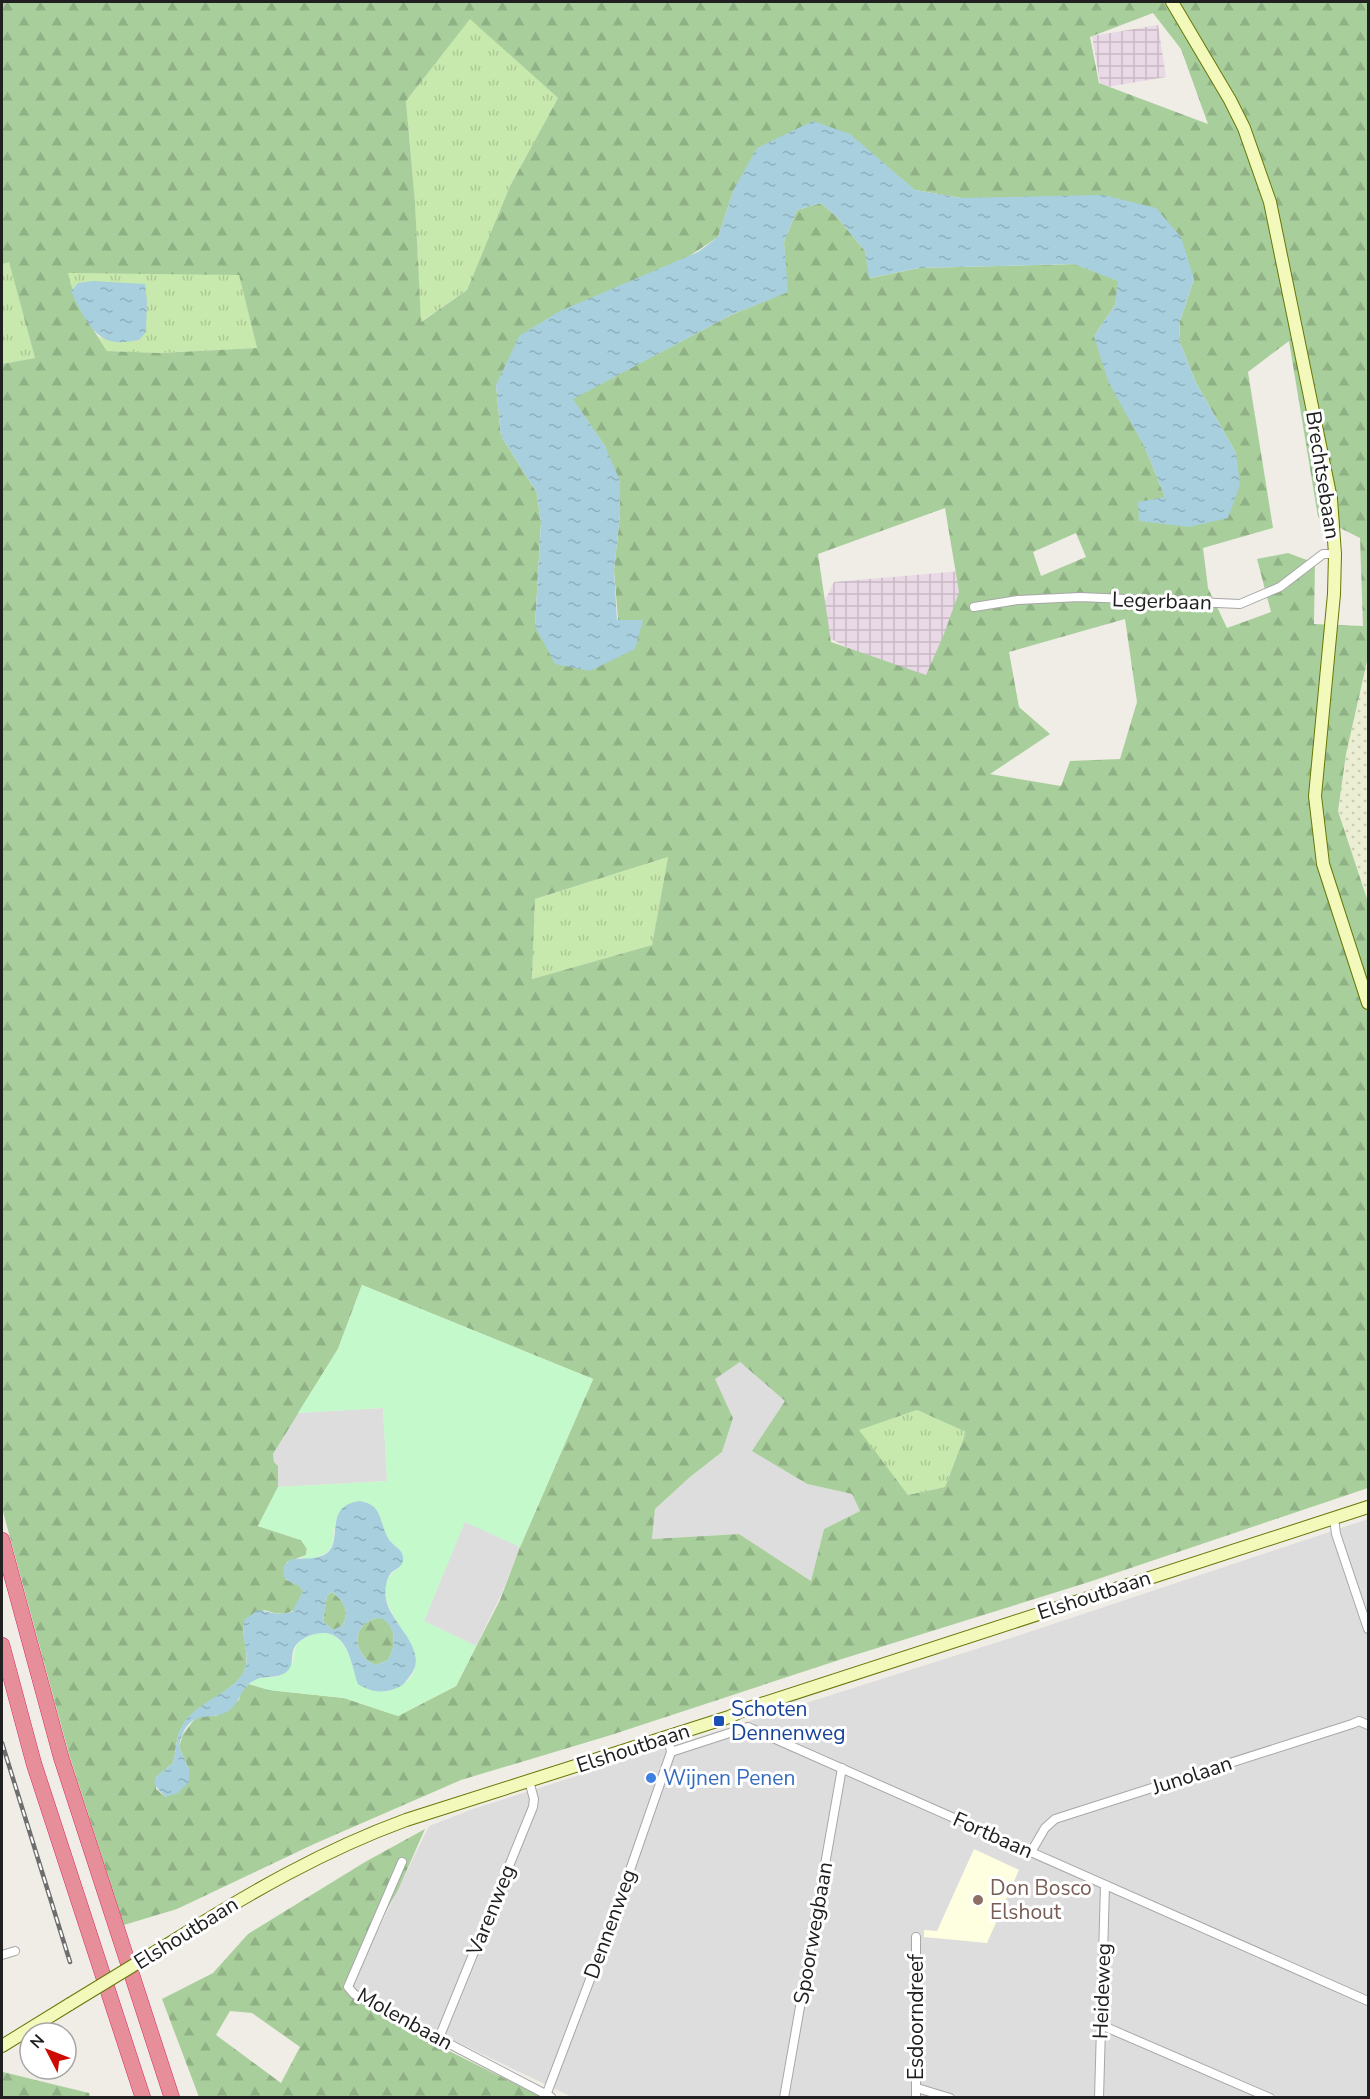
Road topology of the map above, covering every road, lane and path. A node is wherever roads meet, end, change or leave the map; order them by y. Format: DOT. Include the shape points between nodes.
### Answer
graph roads {
  1 [pos="1172,2"];
  2 [pos="1335,554"];
  3 [pos="974,607"];
  4 [pos="1368,1003"];
  5 [pos="1368,1507"];
  6 [pos="1334,1518"];
  7 [pos="2,1540"];
  8 [pos="1368,1629"];
  9 [pos="2,1645"];
  10 [pos="1368,1725"];
  11 [pos="668,1736"];
  12 [pos="671,1752"];
  13 [pos="842,1768"];
  14 [pos="530,1781"];
  15 [pos="1031,1852"];
  16 [pos="402,1862"];
  17 [pos="1105,1885"];
  18 [pos="916,1937"];
  19 [pos="15,1951"];
  20 [pos="2,1955"];
  21 [pos="1368,2001"];
  22 [pos="1101,2025"];
  23 [pos="439,2038"];
  24 [pos="2,2046"];
  25 [pos="916,2088"];
  26 [pos="143,2097"];
  27 [pos="172,2097"];
  28 [pos="547,2097"];
  29 [pos="784,2097"];
  30 [pos="916,2097"];
  31 [pos="951,2097"];
  32 [pos="1099,2097"];
  33 [pos="1270,2097"];
  1 -- 2 [label="main road, Brechtsebaan" via="1244,128 1270,202 1331,499"];
  2 -- 3 [label="street, Legerbaan" via="1323,554 1280,587 1240,604 1057,598"];
  2 -- 4 [label="main road, Brechtsebaan" via="1316,812 1323,864"];
  5 -- 6 [label="main road, Elshoutbaan"];
  6 -- 8 [label="street"];
  6 -- 11 [label="main road, Elshoutbaan"];
  7 -- 27 [label="highway" via="61,1757"];
  9 -- 26 [label="highway" via="34,1764"];
  10 -- 15 [label="street, Junolaan" via="1359,1721 1055,1819"];
  11 -- 12 [label="street"];
  11 -- 14 [label="main road, Elshoutbaan"];
  12 -- 13 [label="street, Fortbaan" via="748,1727"];
  12 -- 28 [label="street, Dennenweg"];
  13 -- 15 [label="street, Fortbaan"];
  13 -- 29 [label="street, Spoorwegbaan"];
  14 -- 23 [label="street, Varenweg" via="533,1807"];
  14 -- 24 [label="main road, Elshoutbaan, bridge" via="406,1820 342,1846 262,1886"];
  15 -- 17 [label="street, Fortbaan"];
  16 -- 23 [label="street, Molenbaan" via="348,1987 354,1994"];
  17 -- 21 [label="street, Fortbaan"];
  17 -- 22 [label="street, Heideweg"];
  18 -- 25 [label="street, Esdoorndreef"];
  19 -- 20 [label="street"];
  22 -- 32 [label="street, Heideweg"];
  22 -- 33 [label="street"];
  23 -- 28 [label="street, Molenbaan"];
  25 -- 30 [label="street, Esdoorndreef"];
  25 -- 31 [label="street"];
}
